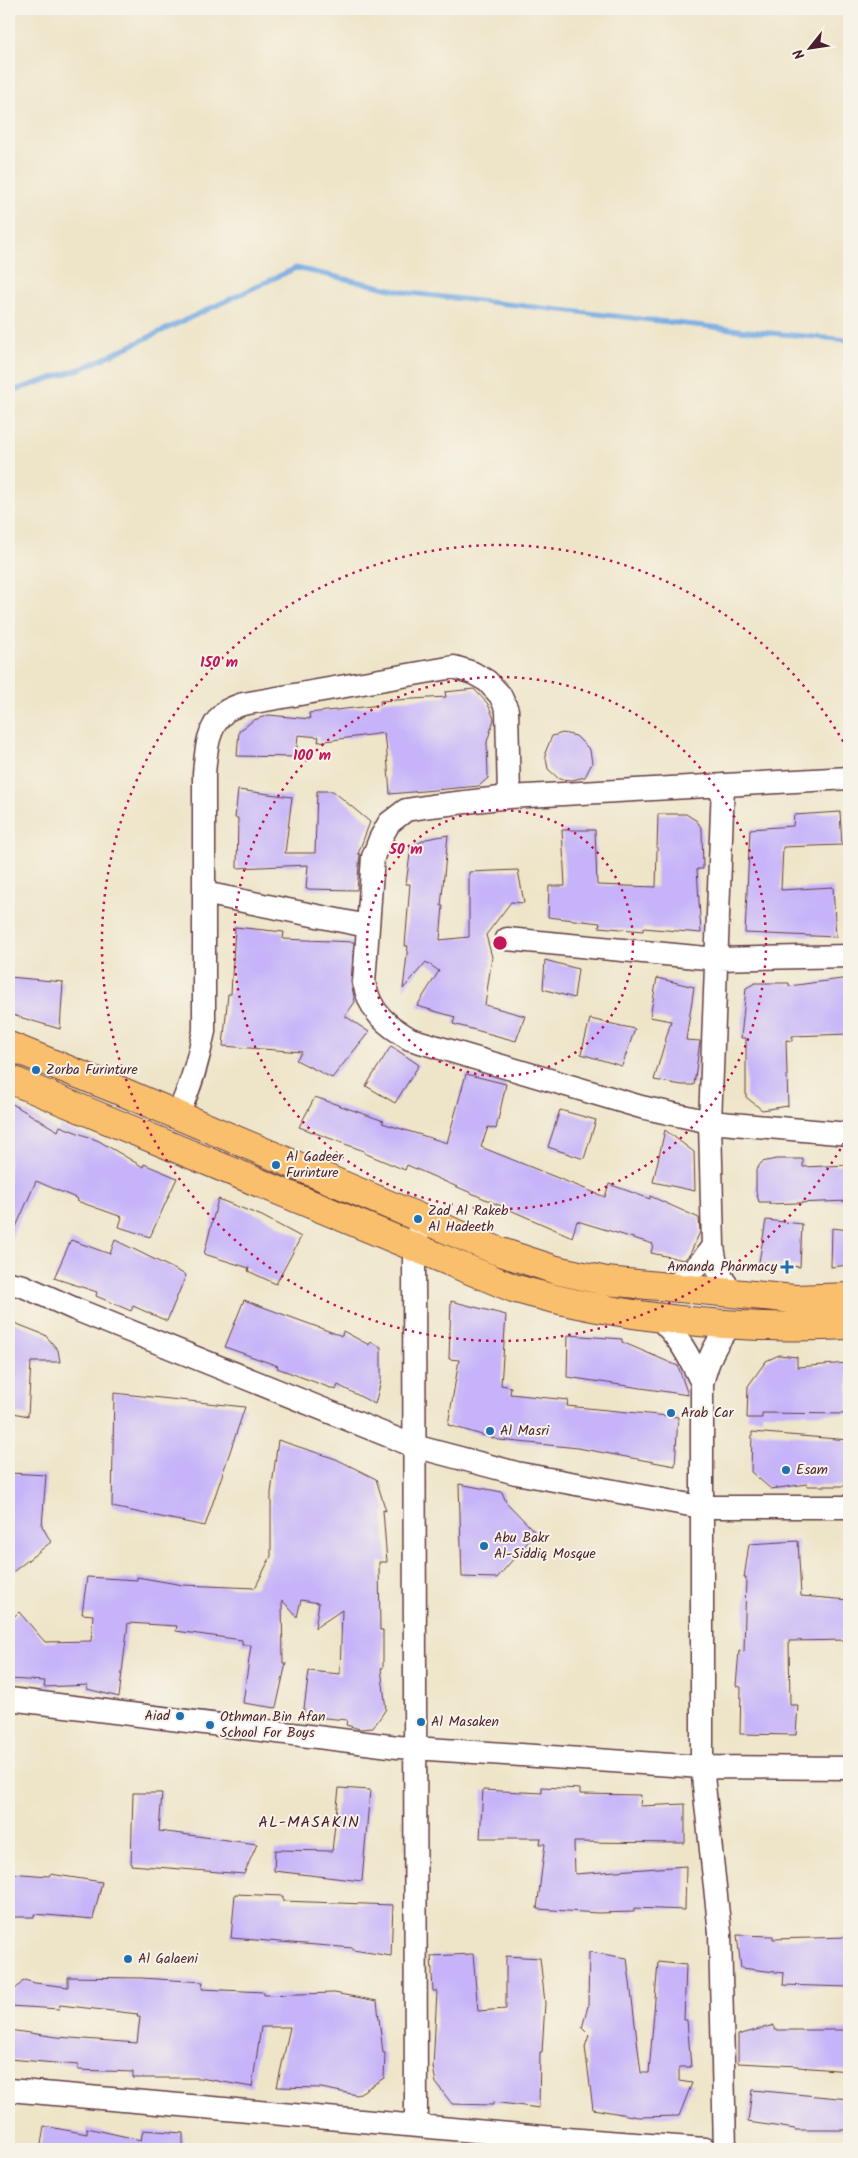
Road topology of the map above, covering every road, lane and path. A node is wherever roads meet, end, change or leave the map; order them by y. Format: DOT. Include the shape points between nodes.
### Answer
graph roads {
  1 [pos="849,778"];
  2 [pos="724,785"];
  3 [pos="509,797"];
  4 [pos="204,893"];
  5 [pos="367,926"];
  6 [pos="507,939"];
  7 [pos="849,956"];
  8 [pos="717,959"];
  9 [pos="9,1046"];
  10 [pos="9,1079"];
  11 [pos="177,1115"];
  12 [pos="710,1122"];
  13 [pos="849,1134"];
  14 [pos="422,1219"];
  15 [pos="713,1246"];
  16 [pos="414,1247"];
  17 [pos="9,1283"];
  18 [pos="671,1287"];
  19 [pos="733,1293"];
  20 [pos="849,1297"];
  21 [pos="656,1316"];
  22 [pos="733,1324"];
  23 [pos="849,1325"];
  24 [pos="702,1383"];
  25 [pos="414,1446"];
  26 [pos="701,1507"];
  27 [pos="849,1507"];
  28 [pos="9,1699"];
  29 [pos="415,1747"];
  30 [pos="702,1767"];
  31 [pos="849,1768"];
  32 [pos="9,2090"];
  33 [pos="416,2124"];
  34 [pos="705,2149"];
  35 [pos="725,2149"];
  1 -- 2 [label="street"];
  2 -- 3 [label="street"];
  2 -- 8 [label="street"];
  3 -- 4 [label="street" via="507,710 500,695 473,672 454,667 243,704 226,711 215,723 207,743"];
  3 -- 5 [label="street" via="406,810 390,823 373,857"];
  4 -- 5 [label="street"];
  4 -- 11 [label="street" via="204,1030 197,1064"];
  5 -- 12 [label="street" via="364,983 368,1000 390,1027 410,1039 641,1107"];
  6 -- 8 [label="street"];
  7 -- 8 [label="street"];
  8 -- 12 [label="street"];
  9 -- 11 [label="main road"];
  10 -- 16 [label="main road"];
  11 -- 14 [label="main road"];
  12 -- 13 [label="street"];
  12 -- 15 [label="street"];
  14 -- 16 [label="street"];
  14 -- 18 [label="main road" via="498,1251 556,1270 606,1281"];
  15 -- 18 [label="street" via="687,1278"];
  15 -- 19 [label="street" via="720,1276"];
  16 -- 21 [label="main road" via="513,1288 562,1302"];
  16 -- 25 [label="street"];
  17 -- 25 [label="street"];
  18 -- 19 [label="main road"];
  19 -- 20 [label="main road" via="795,1299"];
  21 -- 22 [label="main road"];
  21 -- 24 [label="street" via="672,1329 681,1342"];
  22 -- 23 [label="main road"];
  22 -- 24 [label="street" via="719,1338"];
  24 -- 26 [label="street"];
  25 -- 26 [label="street" via="516,1473"];
  25 -- 29 [label="street"];
  26 -- 27 [label="street"];
  26 -- 30 [label="street"];
  28 -- 29 [label="street"];
  29 -- 30 [label="street"];
  29 -- 33 [label="street"];
  30 -- 31 [label="street"];
  30 -- 35 [label="street" via="720,1933"];
  32 -- 33 [label="street"];
  33 -- 34 [label="street"];
}
